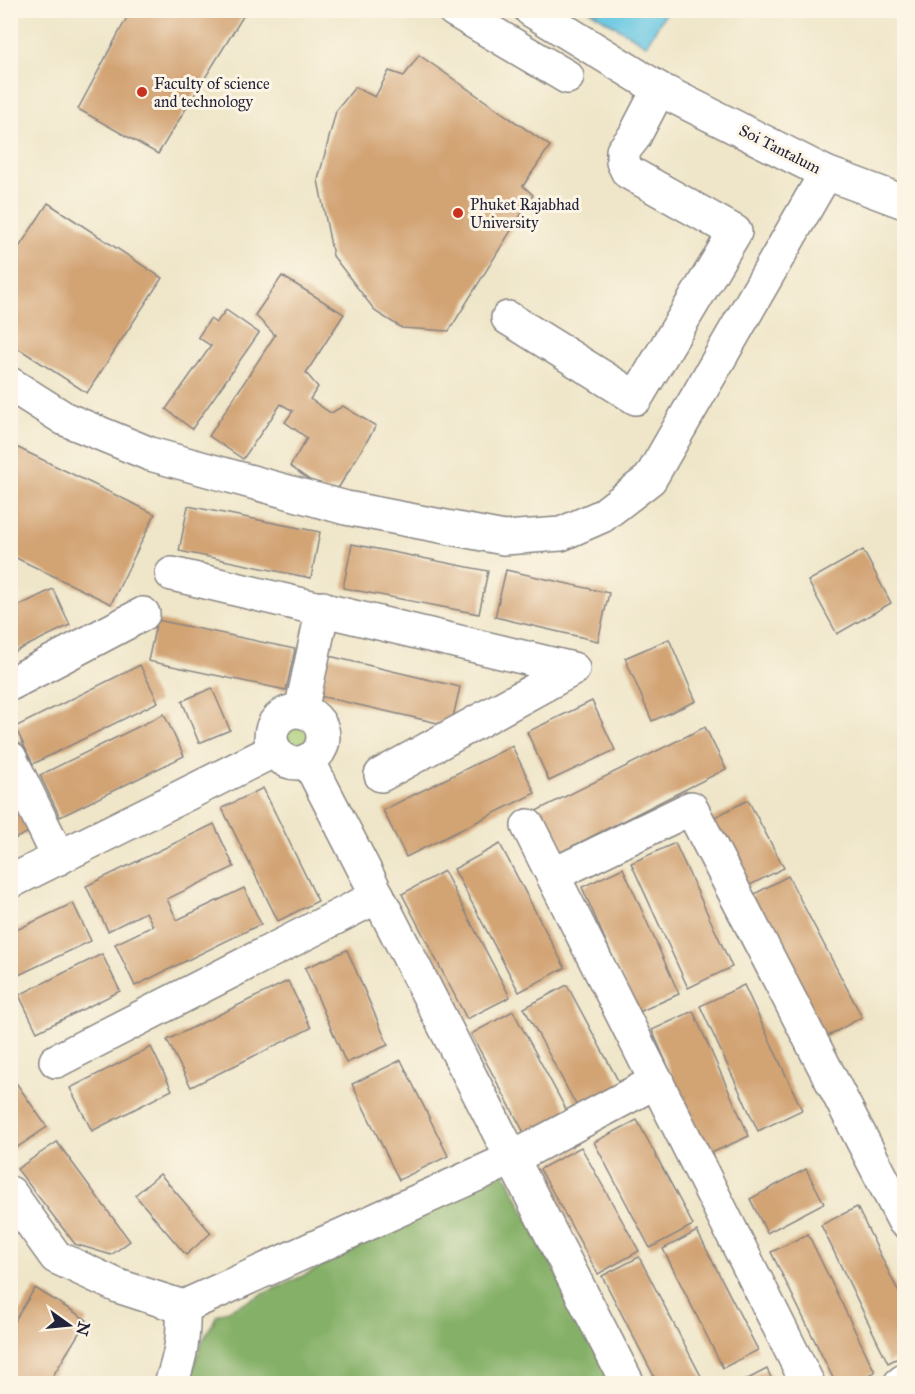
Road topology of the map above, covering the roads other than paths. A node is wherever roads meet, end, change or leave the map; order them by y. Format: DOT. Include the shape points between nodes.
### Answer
graph roads {
  1 [pos="454,10"];
  2 [pos="531,10"];
  3 [pos="567,77"];
  4 [pos="659,89"];
  5 [pos="826,173"];
  6 [pos="904,202"];
  7 [pos="508,318"];
  8 [pos="10,384"];
  9 [pos="172,574"];
  10 [pos="323,608"];
  11 [pos="143,614"];
  12 [pos="10,684"];
  13 [pos="301,711"];
  14 [pos="275,750"];
  15 [pos="10,758"];
  16 [pos="309,760"];
  17 [pos="381,775"];
  18 [pos="528,826"];
  19 [pos="59,858"];
  20 [pos="553,874"];
  21 [pos="10,882"];
  22 [pos="378,896"];
  23 [pos="56,1061"];
  24 [pos="657,1081"];
  25 [pos="511,1159"];
  26 [pos="10,1193"];
  27 [pos="904,1221"];
  28 [pos="183,1307"];
  29 [pos="904,1381"];
  30 [pos="171,1383"];
  31 [pos="628,1383"];
  32 [pos="808,1383"];
  33 [pos="900,1383"];
  1 -- 3 [label="street"];
  2 -- 4 [label="street, Soi Tantalum"];
  4 -- 5 [label="street, Soi Tantalum"];
  4 -- 7 [label="street" via="623,151 628,172 735,232 636,398"];
  5 -- 6 [label="street, Soi Tantalum"];
  5 -- 8 [label="street" via="650,479 602,516 561,534 504,538 346,508 150,454 65,419"];
  9 -- 10 [label="street"];
  10 -- 13 [label="street"];
  10 -- 17 [label="street" via="573,669"];
  11 -- 12 [label="street"];
  13 -- 14 [label="street" via="289,712 276,723 272,730"];
  13 -- 16 [label="street" via="316,719 323,733 322,743"];
  14 -- 16 [label="street" via="286,760"];
  14 -- 19 [label="street"];
  15 -- 19 [label="street"];
  16 -- 22 [label="street"];
  18 -- 20 [label="street"];
  19 -- 21 [label="street"];
  20 -- 24 [label="street"];
  20 -- 27 [label="street" via="691,808"];
  22 -- 23 [label="street"];
  22 -- 25 [label="street"];
  24 -- 25 [label="street"];
  24 -- 32 [label="street"];
  25 -- 28 [label="street"];
  25 -- 31 [label="street"];
  26 -- 28 [label="street" via="56,1257 118,1286"];
  28 -- 30 [label="street" via="180,1359"];
  29 -- 33 [label="street"];
}
